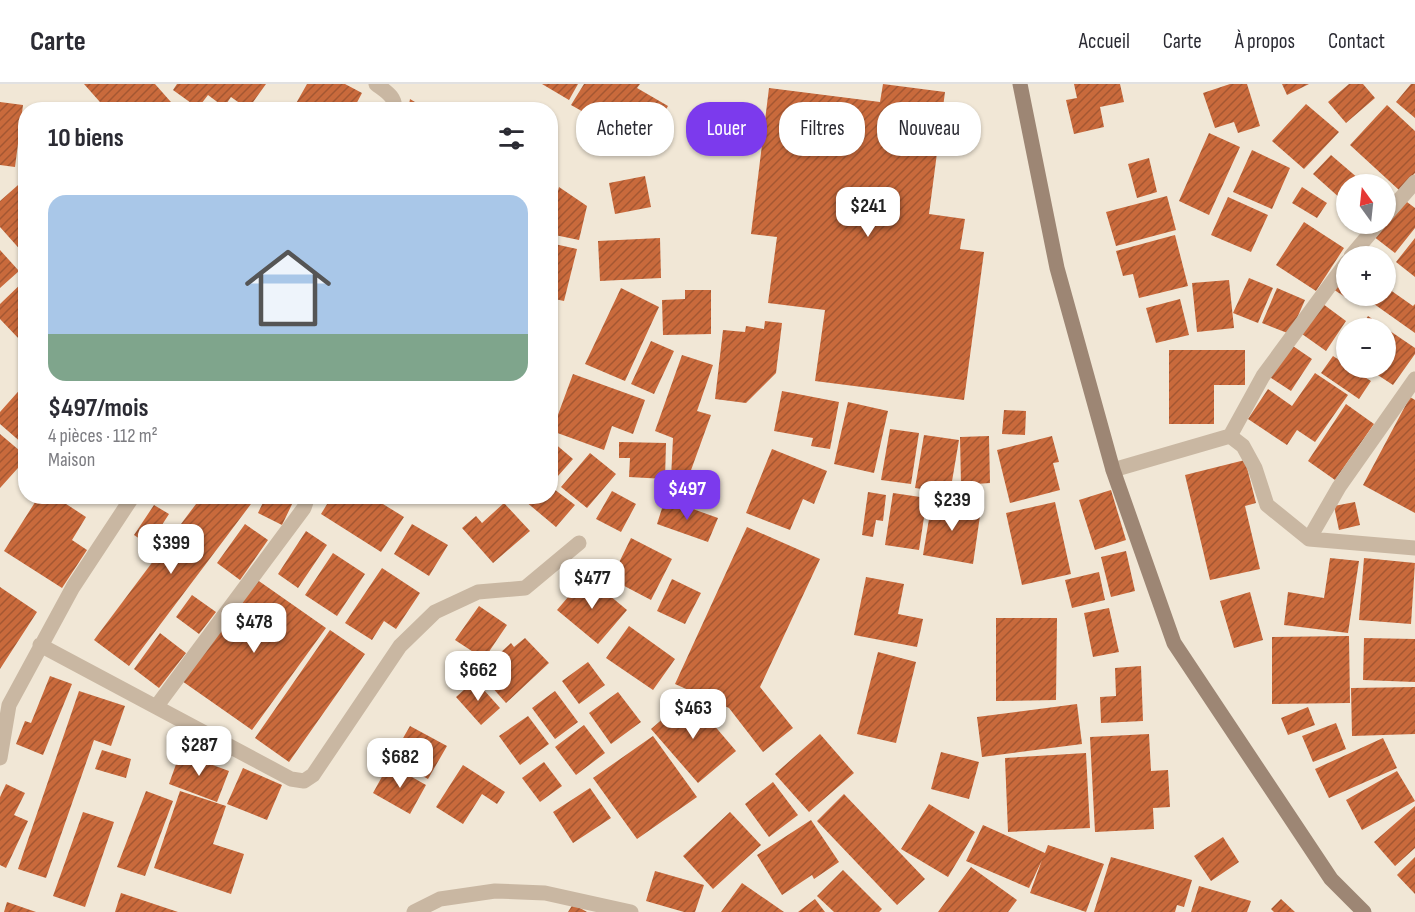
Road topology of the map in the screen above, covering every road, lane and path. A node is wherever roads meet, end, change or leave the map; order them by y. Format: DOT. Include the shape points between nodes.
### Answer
graph roads {
  1 [pos="376,84"];
  2 [pos="1020,84"];
  3 [pos="394,102"];
  4 [pos="1415,182"];
  5 [pos="1396,204"];
  6 [pos="1370,234"];
  7 [pos="1359,246"];
  8 [pos="1336,277"];
  9 [pos="1415,379"];
  10 [pos="1230,436"];
  11 [pos="1113,470"];
  12 [pos="129,504"];
  13 [pos="305,504"];
  14 [pos="1309,539"];
  15 [pos="579,543"];
  16 [pos="1415,548"];
  17 [pos="40,645"];
  18 [pos="156,707"];
  19 [pos="0,756"];
  20 [pos="414,912"];
  21 [pos="631,912"];
  22 [pos="1364,912"];
  1 -- 3 [label="street"];
  2 -- 11 [label="street" via="1057,268"];
  4 -- 5 [label="street"];
  6 -- 7 [label="street"];
  8 -- 10 [label="street" via="1263,376"];
  9 -- 14 [label="street" via="1339,487"];
  10 -- 11 [label="street"];
  10 -- 14 [label="street" via="1243,446 1255,468 1267,505"];
  11 -- 22 [label="street" via="1174,643 1331,879"];
  12 -- 17 [label="street"];
  13 -- 18 [label="street"];
  14 -- 16 [label="street"];
  15 -- 18 [label="street" via="525,588 478,592 435,612 400,646 313,775 304,781 291,779"];
  17 -- 18 [label="street"];
  17 -- 19 [label="street" via="9,705"];
  20 -- 21 [label="street" via="440,899 495,891 545,893"];
}
